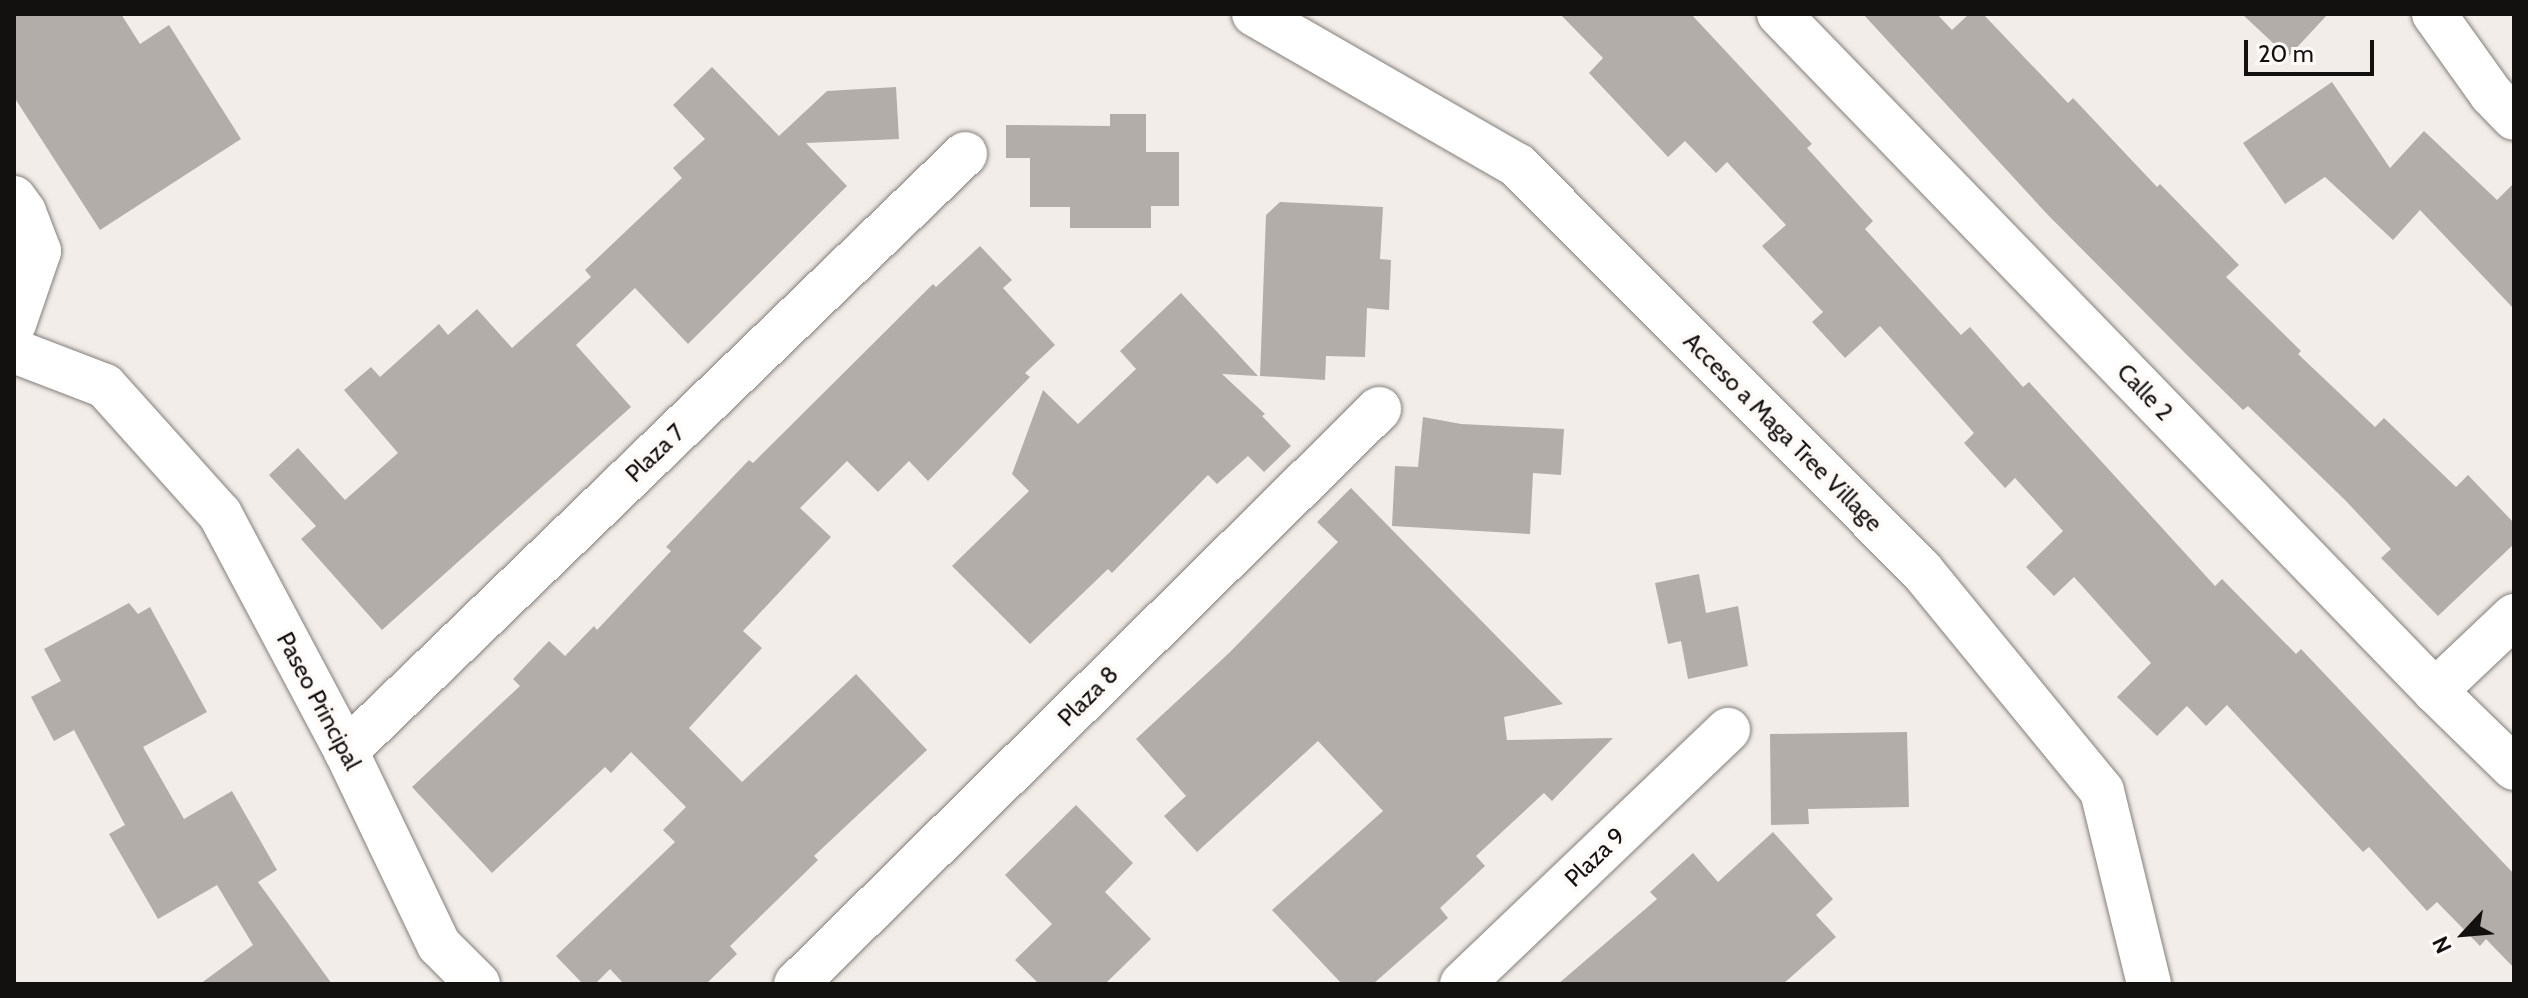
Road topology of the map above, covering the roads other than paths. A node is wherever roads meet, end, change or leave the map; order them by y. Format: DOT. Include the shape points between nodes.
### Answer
graph roads {
  1 [pos="1254,14"];
  2 [pos="1779,14"];
  3 [pos="2434,14"];
  4 [pos="2514,118"];
  5 [pos="965,154"];
  6 [pos="14,198"];
  7 [pos="14,324"];
  8 [pos="14,351"];
  9 [pos="1379,409"];
  10 [pos="2514,616"];
  11 [pos="2435,691"];
  12 [pos="1728,730"];
  13 [pos="346,751"];
  14 [pos="2514,768"];
  15 [pos="478,984"];
  16 [pos="796,984"];
  17 [pos="1462,984"];
  18 [pos="2149,984"];
  1 -- 18 [label="street, Acceso a Maga Tree Village" via="1517,165 1922,571 2102,791"];
  2 -- 11 [label="street, Calle 2"];
  3 -- 4 [label="street"];
  5 -- 13 [label="street, Plaza 7"];
  6 -- 7 [label="street" via="39,251"];
  8 -- 13 [label="street, Paseo Principal" via="105,386 220,514"];
  9 -- 16 [label="street, Plaza 8"];
  10 -- 11 [label="street"];
  11 -- 14 [label="street, Calle 2"];
  12 -- 17 [label="street, Plaza 9"];
  13 -- 15 [label="street, Paseo Principal" via="439,945"];
}
